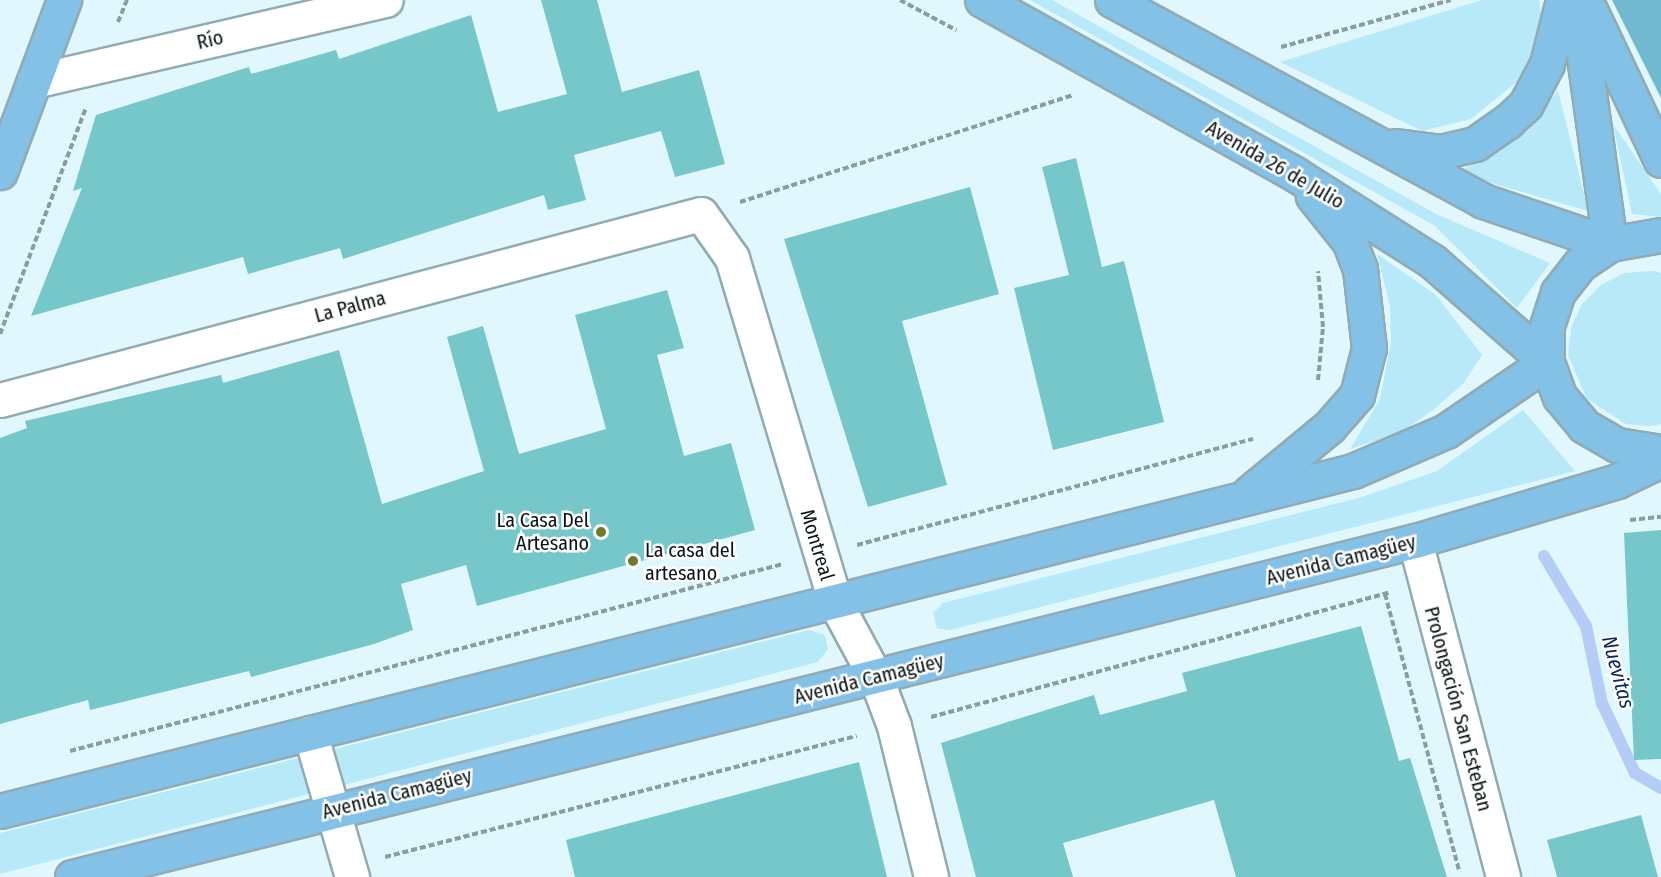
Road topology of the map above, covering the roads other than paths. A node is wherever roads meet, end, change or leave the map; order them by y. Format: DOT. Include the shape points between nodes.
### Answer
graph roads {
  1 [pos="64,0"];
  2 [pos="386,0"];
  3 [pos="982,0"];
  4 [pos="1112,0"];
  5 [pos="1563,0"];
  6 [pos="1576,0"];
  7 [pos="1586,0"];
  8 [pos="34,81"];
  9 [pos="1362,136"];
  10 [pos="1661,160"];
  11 [pos="0,172"];
  12 [pos="1294,174"];
  13 [pos="701,214"];
  14 [pos="1661,235"];
  15 [pos="1610,244"];
  16 [pos="1547,362"];
  17 [pos="0,400"];
  18 [pos="1661,452"];
  19 [pos="1661,460"];
  20 [pos="1240,500"];
  21 [pos="1415,541"];
  22 [pos="835,602"];
  23 [pos="876,678"];
  24 [pos="310,733"];
  25 [pos="331,810"];
  26 [pos="0,811"];
  27 [pos="351,872"];
  28 [pos="72,877"];
  29 [pos="931,877"];
  30 [pos="1503,877"];
  1 -- 8 [label="main road"];
  2 -- 8 [label="street, Río"];
  3 -- 12 [label="main road, Avenida 26 de Julio"];
  4 -- 9 [label="main road"];
  5 -- 9 [label="main road" via="1547,64 1526,104 1475,144 1440,152"];
  6 -- 15 [label="main road"];
  7 -- 10 [label="main road"];
  8 -- 11 [label="main road"];
  9 -- 15 [label="main road" via="1484,201"];
  12 -- 16 [label="main road, Avenida 26 de Julio" via="1432,261"];
  12 -- 20 [label="main road" via="1349,241 1360,269 1369,348 1357,395 1329,427"];
  13 -- 17 [label="street, La Palma"];
  13 -- 22 [label="street, Montreal" via="732,258"];
  14 -- 15 [label="main road"];
  15 -- 16 [label="main road" via="1580,264 1558,292 1547,326"];
  16 -- 18 [label="main road" via="1560,397 1584,426 1617,445"];
  16 -- 20 [label="main road" via="1446,431 1353,471"];
  19 -- 21 [label="main road, Avenida Camagüey" via="1617,481"];
  20 -- 22 [label="main road"];
  21 -- 23 [label="main road, Avenida Camagüey"];
  21 -- 30 [label="street, Prolongación San Esteban"];
  22 -- 23 [label="street, Montreal"];
  22 -- 24 [label="main road"];
  23 -- 25 [label="main road, Avenida Camagüey"];
  23 -- 29 [label="street, Montreal" via="894,726"];
  24 -- 25 [label="street"];
  24 -- 26 [label="main road"];
  25 -- 27 [label="street"];
  25 -- 28 [label="main road, Avenida Camagüey"];
}
